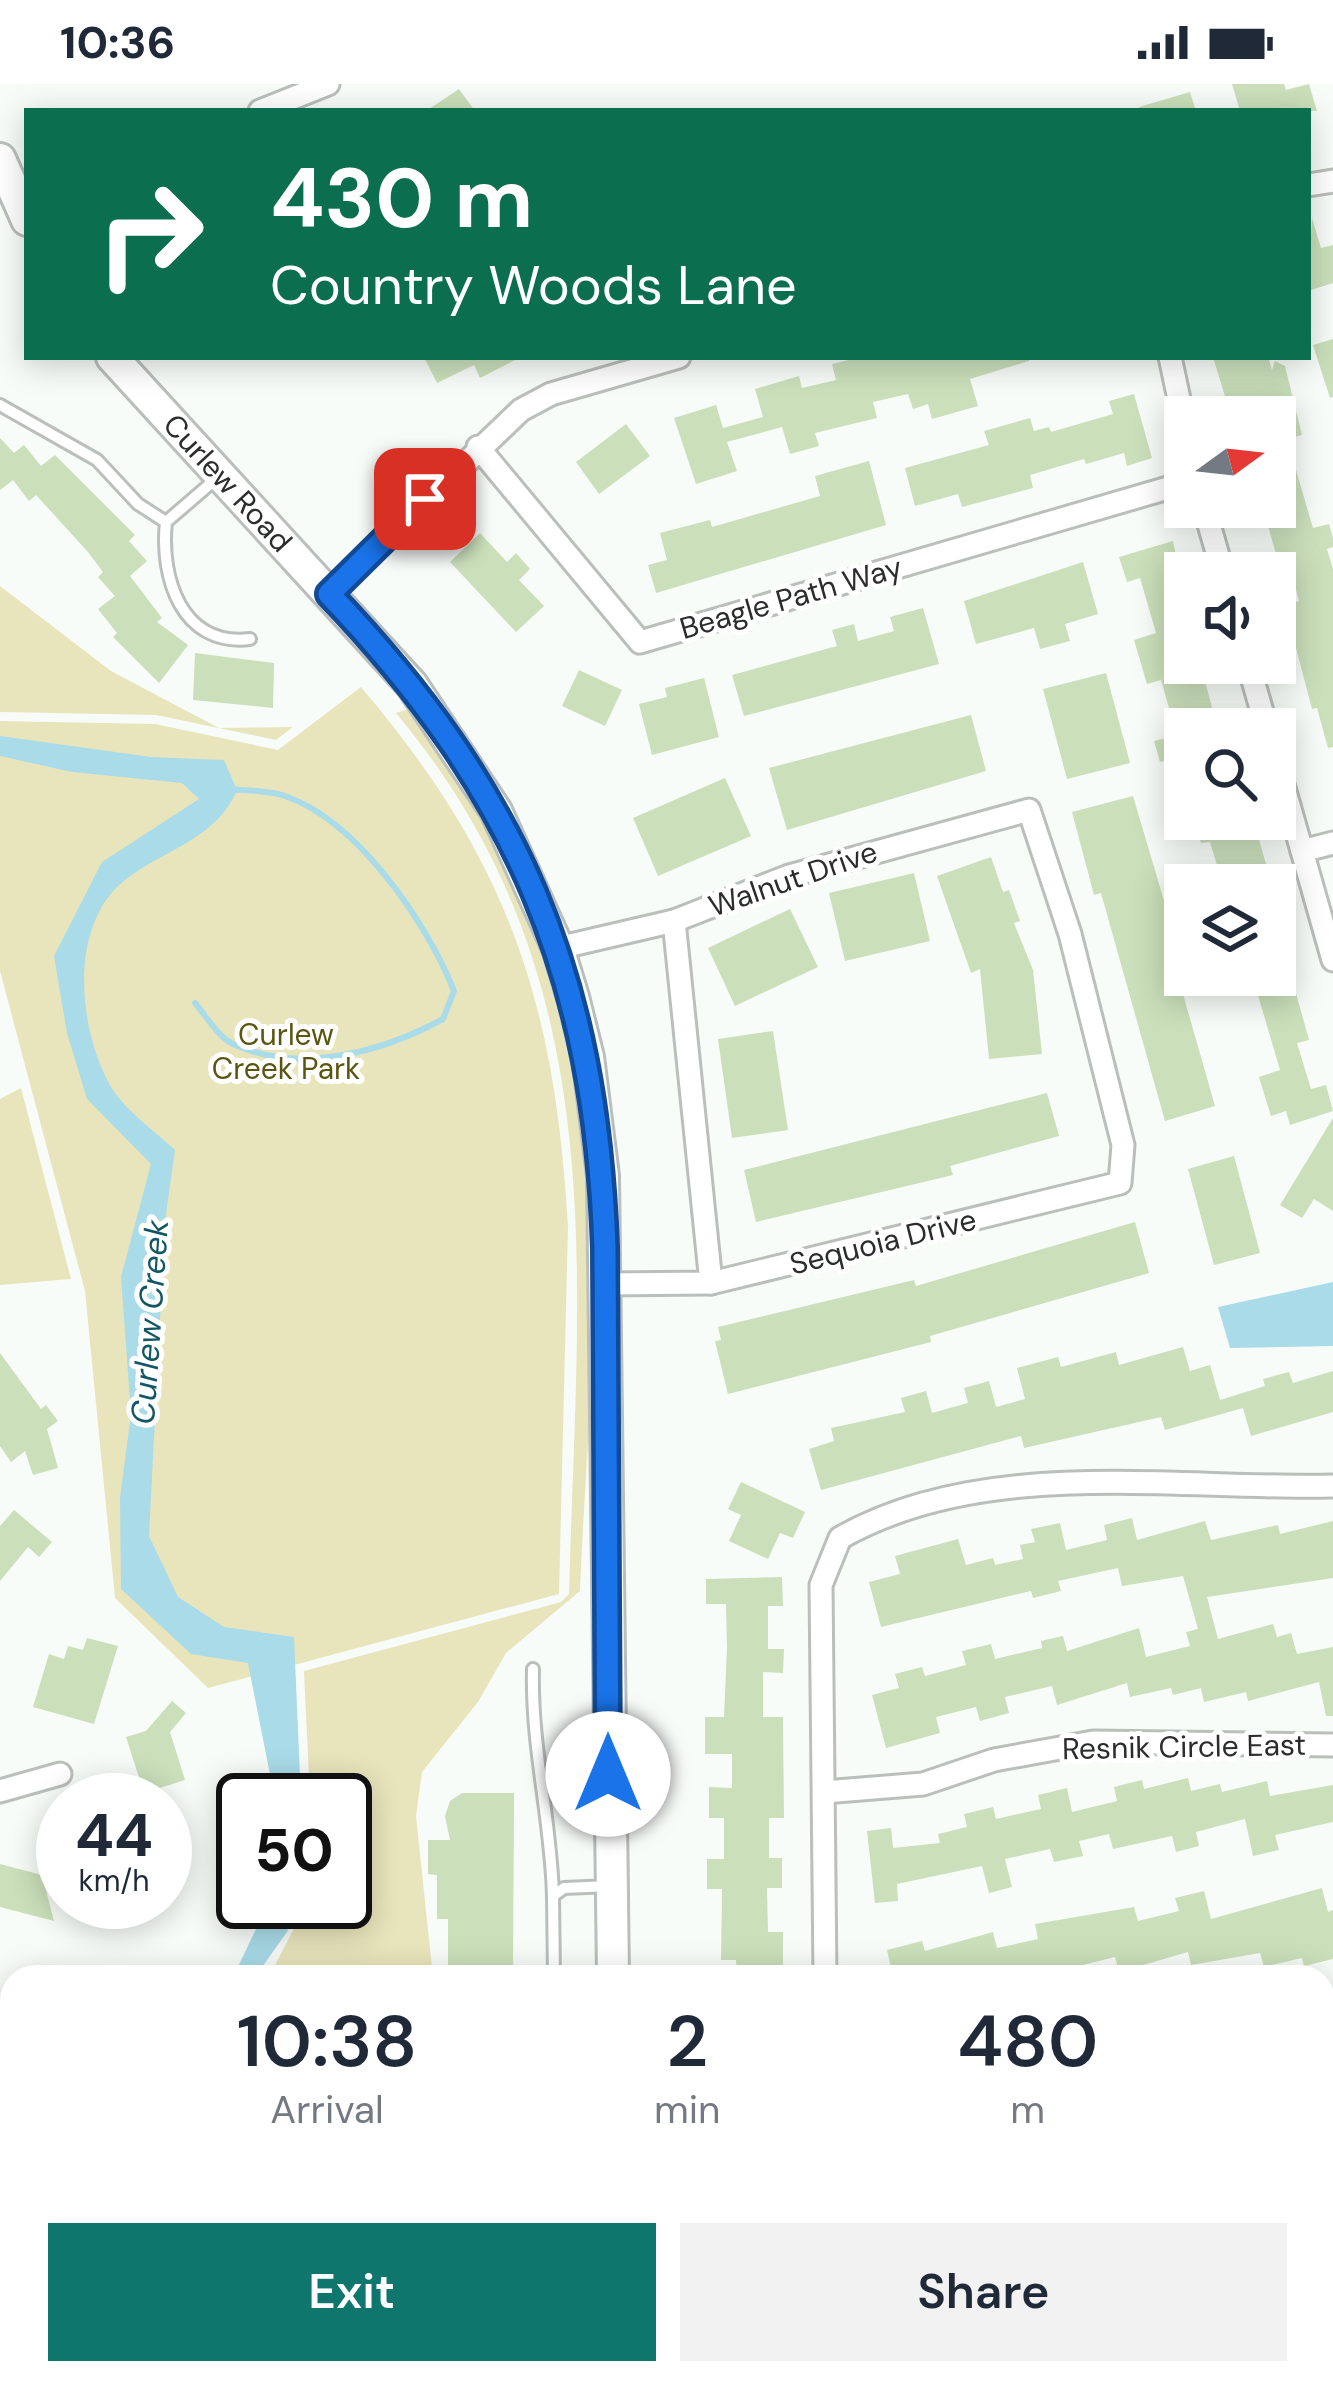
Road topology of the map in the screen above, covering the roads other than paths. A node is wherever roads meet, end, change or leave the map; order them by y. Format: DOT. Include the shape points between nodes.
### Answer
graph roads {
  1 [pos="328,84"];
  2 [pos="268,108"];
  3 [pos="11,169"];
  4 [pos="24,210"];
  5 [pos="115,360"];
  6 [pos="669,360"];
  7 [pos="1172,360"];
  8 [pos="1179,396"];
  9 [pos="0,405"];
  10 [pos="478,447"];
  11 [pos="220,476"];
  12 [pos="1164,489"];
  13 [pos="166,522"];
  14 [pos="329,594"];
  15 [pos="250,639"];
  16 [pos="1296,830"];
  17 [pos="1333,843"];
  18 [pos="1302,851"];
  19 [pos="674,921"];
  20 [pos="558,948"];
  21 [pos="1333,960"];
  22 [pos="1123,1145"];
  23 [pos="711,1283"];
  24 [pos="606,1284"];
  25 [pos="1333,1486"];
  26 [pos="533,1669"];
  27 [pos="1333,1745"];
  28 [pos="36,1781"];
  29 [pos="0,1791"];
  30 [pos="824,1792"];
  31 [pos="613,1886"];
  32 [pos="554,1896"];
  33 [pos="554,1965"];
  34 [pos="614,1965"];
  35 [pos="825,1965"];
  1 -- 2 [label="street"];
  3 -- 4 [label="main road"];
  5 -- 11 [label="main road, Curlew Road"];
  6 -- 10 [label="street" via="550,394"];
  7 -- 8 [label="street"];
  9 -- 13 [label="lane" via="97,460"];
  10 -- 12 [label="street, Beagle Path Way" via="640,642"];
  10 -- 14 [label="street"];
  11 -- 13 [label="lane"];
  11 -- 14 [label="main road, Curlew Road"];
  13 -- 15 [label="lane" via="163,548 176,606 234,641"];
  14 -- 20 [label="main road, Curlew Road" via="452,739 518,853"];
  16 -- 18 [label="street"];
  17 -- 18 [label="street"];
  18 -- 21 [label="street"];
  19 -- 20 [label="street, Walnut Drive"];
  19 -- 22 [label="street, Walnut Drive" via="790,876 1029,810"];
  19 -- 23 [label="street"];
  20 -- 24 [label="main road, Curlew Road" via="597,1114"];
  22 -- 23 [label="street, Sequoia Drive" via="1120,1183"];
  23 -- 24 [label="street, Sequoia Drive"];
  24 -- 31 [label="main road, Curlew Road"];
  25 -- 30 [label="street" via="1084,1482 956,1498 840,1538 821,1585"];
  26 -- 32 [label="lane" via="531,1733"];
  27 -- 30 [label="street, Resnik Circle East" via="1093,1742 908,1786"];
  28 -- 29 [label="street"];
  30 -- 35 [label="street"];
  31 -- 32 [label="lane" via="564,1888"];
  31 -- 34 [label="main road, Curlew Road"];
  32 -- 33 [label="lane"];
}
